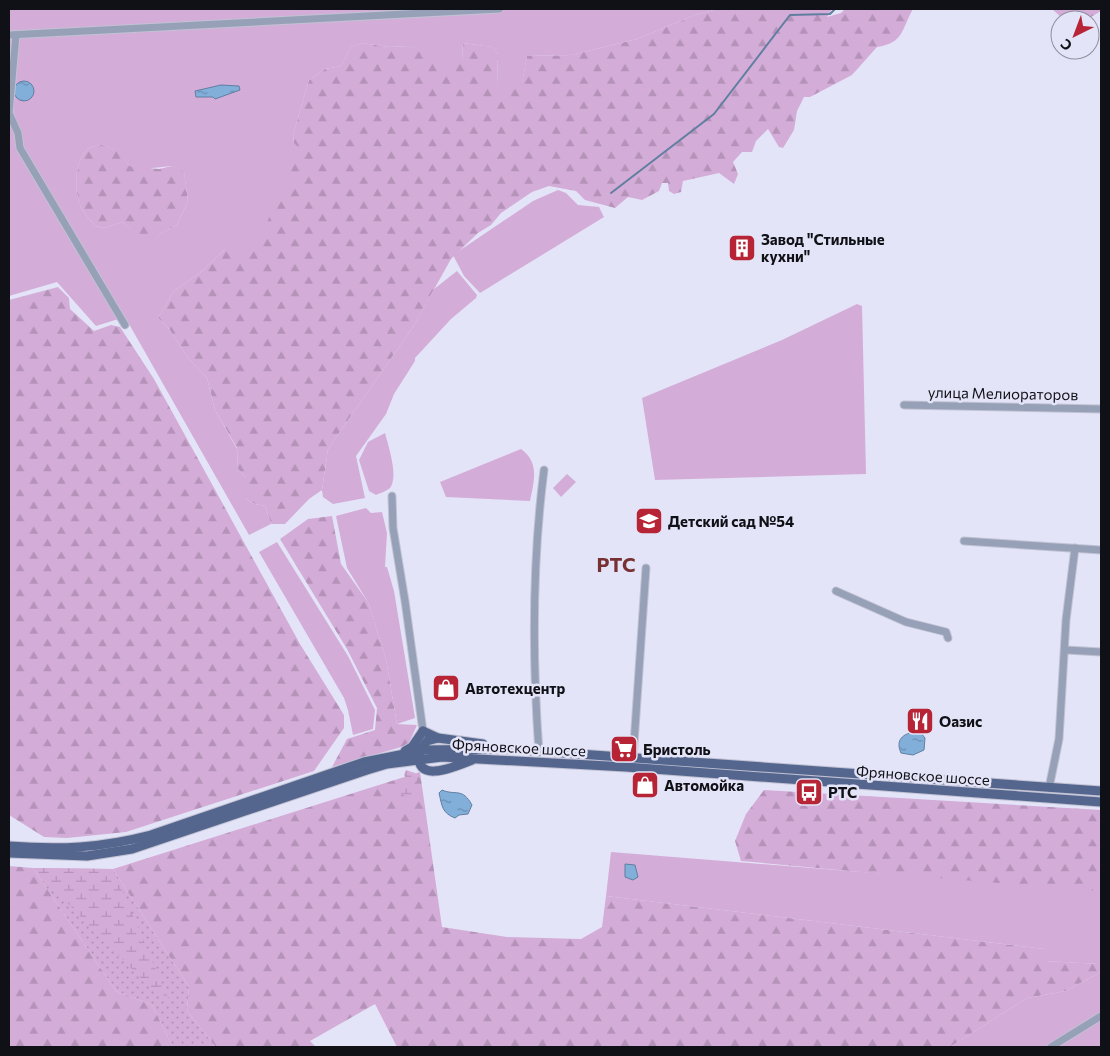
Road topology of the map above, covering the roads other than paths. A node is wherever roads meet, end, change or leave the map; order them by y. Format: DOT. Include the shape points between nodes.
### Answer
graph roads {
  1 [pos="499,9"];
  2 [pos="12,35"];
  3 [pos="9,107"];
  4 [pos="125,325"];
  5 [pos="904,405"];
  6 [pos="1101,409"];
  7 [pos="544,470"];
  8 [pos="392,496"];
  9 [pos="964,541"];
  10 [pos="1075,548"];
  11 [pos="1101,550"];
  12 [pos="646,568"];
  13 [pos="836,591"];
  14 [pos="948,638"];
  15 [pos="1066,650"];
  16 [pos="1101,652"];
  17 [pos="422,731"];
  18 [pos="438,738"];
  19 [pos="508,749"];
  20 [pos="539,752"];
  21 [pos="400,754"];
  22 [pos="419,755"];
  23 [pos="475,758"];
  24 [pos="632,758"];
  25 [pos="1049,788"];
  26 [pos="1101,791"];
  27 [pos="1101,802"];
  28 [pos="9,846"];
  29 [pos="9,853"];
  30 [pos="1101,1016"];
  31 [pos="1051,1047"];
  1 -- 2 [label="street"];
  2 -- 3 [label="street"];
  3 -- 4 [label="street" via="24,158"];
  5 -- 6 [label="street, улица Мелиораторов"];
  7 -- 20 [label="street" via="537,521 533,618"];
  8 -- 17 [label="street" via="393,528"];
  9 -- 10 [label="street"];
  10 -- 11 [label="street"];
  10 -- 15 [label="street" via="1066,620"];
  12 -- 24 [label="street"];
  13 -- 14 [label="street" via="906,622 946,632"];
  15 -- 16 [label="street"];
  15 -- 25 [label="street" via="1059,739"];
  17 -- 18 [label="main road"];
  17 -- 21 [label="main road" via="412,747"];
  17 -- 22 [label="main road"];
  18 -- 19 [label="main road"];
  18 -- 22 [label="main road" via="427,741"];
  19 -- 20 [label="main road, Фряновское шоссе"];
  19 -- 22 [label="main road, Фряновское шоссе" via="442,748"];
  20 -- 24 [label="main road, Фряновское шоссе"];
  21 -- 22 [label="main road, Фряновское шоссе"];
  21 -- 28 [label="main road, Фряновское шоссе" via="326,774 130,841 75,849"];
  22 -- 23 [label="main road, Фряновское шоссе"];
  22 -- 23 [label="main road" via="423,767 435,772"];
  22 -- 29 [label="main road, Фряновское шоссе" via="132,849 87,856"];
  23 -- 27 [label="main road, Фряновское шоссе"];
  24 -- 25 [label="main road, Фряновское шоссе"];
  25 -- 26 [label="main road, Фряновское шоссе"];
  30 -- 31 [label="street"];
}
